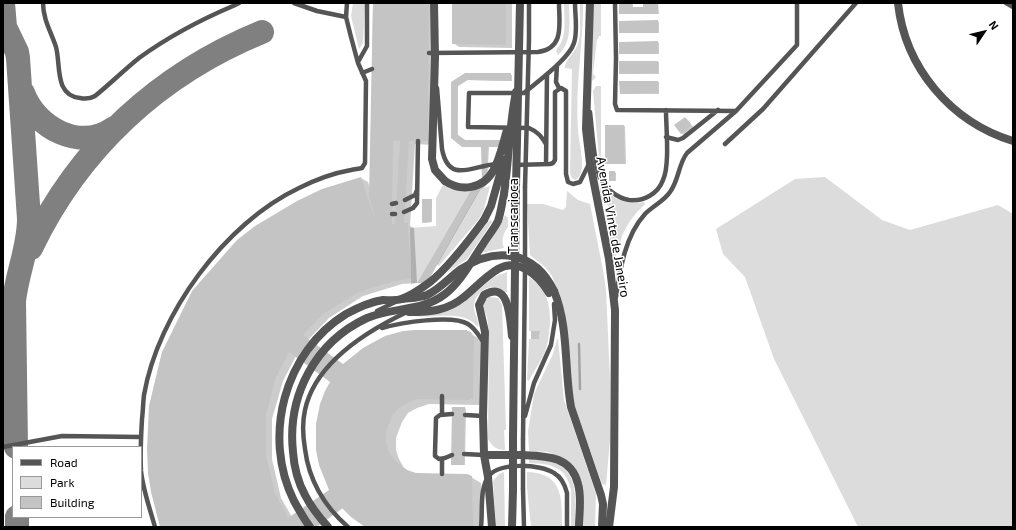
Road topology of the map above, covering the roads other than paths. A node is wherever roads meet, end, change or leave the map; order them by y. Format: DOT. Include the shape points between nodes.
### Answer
graph roads {
  1 [pos="43,3"];
  2 [pos="294,3"];
  3 [pos="347,3"];
  4 [pos="367,3"];
  5 [pos="434,3"];
  6 [pos="520,3"];
  7 [pos="529,3"];
  8 [pos="559,3"];
  9 [pos="575,3"];
  10 [pos="590,3"];
  11 [pos="615,3"];
  12 [pos="797,3"];
  13 [pos="856,3"];
  14 [pos="898,3"];
  15 [pos="1006,3"];
  16 [pos="236,4"];
  17 [pos="1013,7"];
  18 [pos="346,17"];
  19 [pos="432,55"];
  20 [pos="358,62"];
  21 [pos="557,65"];
  22 [pos="372,69"];
  23 [pos="362,73"];
  24 [pos="547,74"];
  25 [pos="518,78"];
  26 [pos="586,83"];
  27 [pos="559,88"];
  28 [pos="666,110"];
  29 [pos="718,110"];
  30 [pos="736,110"];
  31 [pos="512,114"];
  32 [pos="666,137"];
  33 [pos="418,141"];
  34 [pos="1013,141"];
  35 [pos="510,142"];
  36 [pos="546,144"];
  37 [pos="725,144"];
  38 [pos="590,163"];
  39 [pos="546,164"];
  40 [pos="418,188"];
  41 [pos="405,200"];
  42 [pos="404,212"];
  43 [pos="551,292"];
  44 [pos="400,299"];
  45 [pos="554,304"];
  46 [pos="615,310"];
  47 [pos="393,311"];
  48 [pos="407,312"];
  49 [pos="378,328"];
  50 [pos="563,331"];
  51 [pos="484,343"];
  52 [pos="514,351"];
  53 [pos="442,396"];
  54 [pos="442,414"];
  55 [pos="452,414"];
  56 [pos="465,415"];
  57 [pos="483,416"];
  58 [pos="523,430"];
  59 [pos="142,437"];
  60 [pos="142,446"];
  61 [pos="3,447"];
  62 [pos="464,454"];
  63 [pos="452,455"];
  64 [pos="484,455"];
  65 [pos="442,460"];
  66 [pos="442,474"];
  67 [pos="142,475"];
  68 [pos="488,477"];
  69 [pos="155,527"];
  70 [pos="310,527"];
  71 [pos="327,527"];
  72 [pos="348,527"];
  73 [pos="481,527"];
  74 [pos="492,527"];
  75 [pos="512,527"];
  76 [pos="524,527"];
  77 [pos="567,527"];
  78 [pos="579,527"];
  79 [pos="602,527"];
  80 [pos="609,527"];
  1 -- 16 [label="lane" via="45,21 56,50 61,83 74,97 84,98 95,96 118,75 159,45 204,18"];
  2 -- 18 [label="lane"];
  3 -- 18 [label="lane"];
  4 -- 20 [label="lane" via="367,46"];
  5 -- 19 [label="street, bridge"];
  6 -- 25 [label="street, bridge"];
  7 -- 58 [label="lane, Transcarioca, bridge"];
  8 -- 19 [label="lane" via="559,34 553,46 546,50"];
  9 -- 21 [label="lane" via="574,42 570,51"];
  10 -- 26 [label="street, Avenida Vinte de Janeiro"];
  11 -- 28 [label="lane" via="615,107 620,111"];
  12 -- 30 [label="lane" via="797,45"];
  13 -- 37 [label="lane" via="763,109"];
  14 -- 34 [label="street" via="903,29 915,60 936,92 972,123"];
  15 -- 17 [label="lane"];
  18 -- 20 [label="lane"];
  19 -- 31 [label="street, bridge" via="432,159 435,170 445,181 455,187 467,188 478,185 489,177 494,170"];
  19 -- 39 [label="lane" via="443,155 454,170 469,171 489,164"];
  20 -- 23 [label="lane"];
  21 -- 24 [label="lane"];
  21 -- 27 [label="lane" via="556,82"];
  22 -- 23 [label="lane"];
  23 -- 59 [label="lane" via="366,81 365,163 362,168 323,178 287,194 257,214 213,256 194,282 163,335 144,396"];
  24 -- 36 [label="lane"];
  24 -- 36 [label="lane" via="524,93 469,92 468,127 529,128 535,130"];
  25 -- 31 [label="street, bridge"];
  25 -- 52 [label="street, bridge"];
  26 -- 32 [label="lane" via="598,172 604,184 614,194 625,199 639,200 657,190 666,171"];
  26 -- 38 [label="street, Avenida Vinte de Janeiro" via="586,129"];
  27 -- 38 [label="lane" via="566,91 568,182 580,182"];
  27 -- 39 [label="lane" via="555,92 555,160"];
  28 -- 29 [label="lane"];
  28 -- 32 [label="lane"];
  29 -- 30 [label="lane"];
  29 -- 32 [label="lane" via="683,138 678,140"];
  30 -- 46 [label="lane" via="687,153 670,192 644,215 632,232 618,280"];
  31 -- 35 [label="street, bridge"];
  33 -- 40 [label="lane"];
  35 -- 44 [label="street, bridge" via="491,206 484,220 437,275"];
  35 -- 47 [label="street, bridge" via="500,216 475,256 450,289 432,302"];
  36 -- 39 [label="lane"];
  38 -- 46 [label="street, Avenida Vinte de Janeiro" via="609,259"];
  40 -- 41 [label="lane" via="415,195"];
  40 -- 42 [label="lane" via="417,203"];
  43 -- 44 [label="street, bridge" via="546,277 537,267 518,257 504,255 487,257 473,263 428,294"];
  43 -- 45 [label="street"];
  43 -- 48 [label="street, bridge" via="532,272 526,268 512,266 499,268 455,304 437,311"];
  43 -- 50 [label="street" via="558,305"];
  44 -- 70 [label="street" via="377,301 337,321 314,341 288,388 280,418 282,464 292,497"];
  44 -- 71 [label="lane" via="354,322 331,340 307,372 296,397 290,434 292,462 303,494 313,512"];
  45 -- 50 [label="street"];
  45 -- 58 [label="lane, Transcarioca" via="555,320 551,345 534,383"];
  46 -- 80 [label="street, Avenida Vinte de Janeiro" via="614,487"];
  47 -- 48 [label="street"];
  47 -- 71 [label="street" via="378,314 353,326 328,346 308,374 296,403 291,434 297,476 304,494"];
  48 -- 49 [label="lane"];
  49 -- 51 [label="lane" via="429,320 457,320 471,326"];
  49 -- 72 [label="lane" via="337,357 313,388 305,410 304,440 309,472 323,500"];
  50 -- 79 [label="street" via="568,392 601,495"];
  51 -- 52 [label="street" via="479,304 484,295 498,292 507,303"];
  51 -- 57 [label="street"];
  52 -- 75 [label="street, bridge"];
  53 -- 54 [label="lane"];
  54 -- 55 [label="lane"];
  54 -- 65 [label="lane" via="436,418 435,453 437,458"];
  56 -- 57 [label="lane"];
  57 -- 64 [label="street"];
  58 -- 76 [label="lane, Transcarioca, bridge"];
  59 -- 60 [label="lane"];
  59 -- 61 [label="lane" via="62,436"];
  62 -- 64 [label="lane"];
  63 -- 65 [label="lane"];
  64 -- 68 [label="street"];
  64 -- 78 [label="street" via="546,456 566,465 574,473 578,484"];
  65 -- 66 [label="lane"];
  67 -- 69 [label="lane"];
  68 -- 73 [label="lane" via="484,489"];
  68 -- 74 [label="street"];
  68 -- 77 [label="lane" via="504,467 536,467 554,473 566,487"];
}
